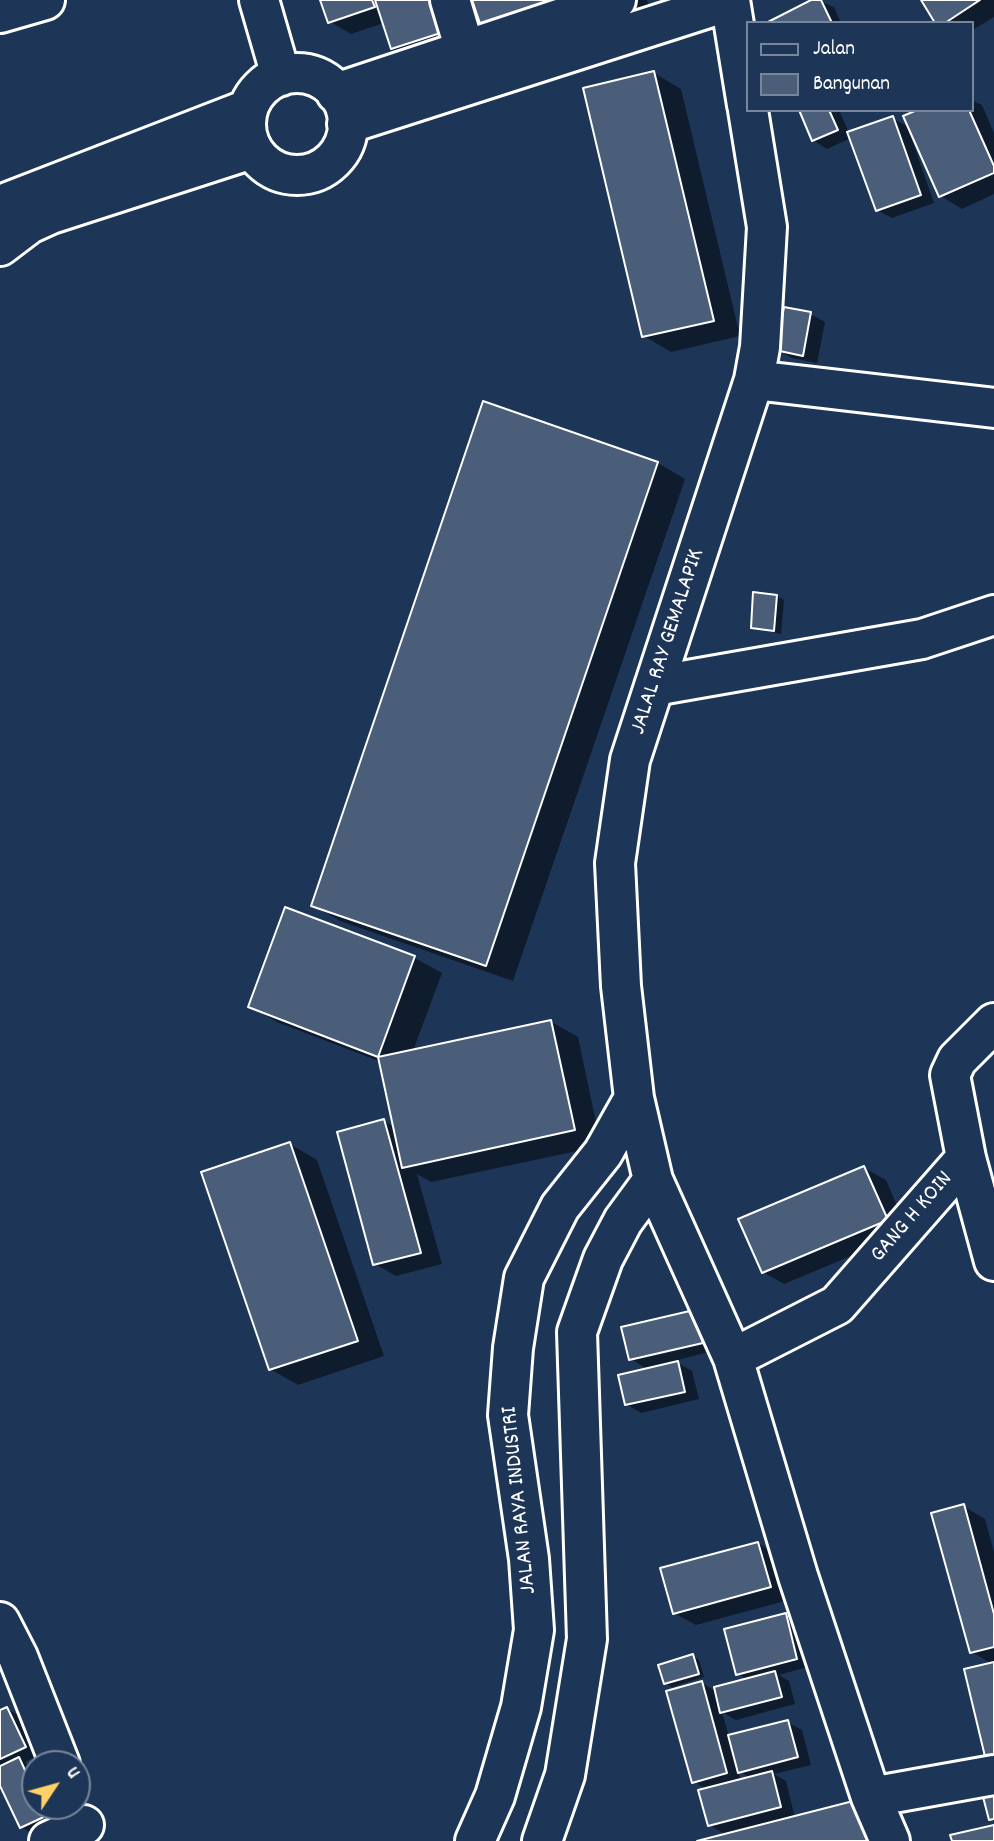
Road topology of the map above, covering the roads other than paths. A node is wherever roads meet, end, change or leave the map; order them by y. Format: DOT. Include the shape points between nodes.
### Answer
graph roads {
  1 [pos="45,0"];
  2 [pos="259,0"];
  3 [pos="450,0"];
  4 [pos="616,0"];
  5 [pos="730,1"];
  6 [pos="0,13"];
  7 [pos="465,50"];
  8 [pos="281,76"];
  9 [pos="746,99"];
  10 [pos="342,108"];
  11 [pos="248,109"];
  12 [pos="748,112"];
  13 [pos="252,149"];
  14 [pos="2,230"];
  15 [pos="754,380"];
  16 [pos="994,408"];
  17 [pos="994,615"];
  18 [pos="654,686"];
  19 [pos="994,1023"];
  20 [pos="634,1098"];
  21 [pos="966,1158"];
  22 [pos="653,1180"];
  23 [pos="994,1261"];
  24 [pos="733,1358"];
  25 [pos="0,1622"];
  26 [pos="9,1661"];
  27 [pos="53,1750"];
  28 [pos="994,1775"];
  29 [pos="871,1797"];
  30 [pos="83,1824"];
  31 [pos="49,1841"];
  32 [pos="475,1841"];
  33 [pos="542,1841"];
  34 [pos="890,1841"];
  1 -- 6 [label="street"];
  2 -- 8 [label="street"];
  3 -- 7 [label="street"];
  4 -- 7 [label="street"];
  5 -- 9 [label="street"];
  5 -- 10 [label="street"];
  7 -- 10 [label="street"];
  8 -- 10 [label="street" via="317,78"];
  8 -- 11 [label="street" via="255,94"];
  10 -- 13 [label="street" via="339,153 317,172 287,174 261,161"];
  11 -- 13 [label="street" via="246,130"];
  11 -- 14 [label="street"];
  12 -- 15 [label="street, JALAL RAY GEMALAPIK" via="767,227"];
  13 -- 14 [label="street"];
  15 -- 16 [label="street"];
  15 -- 18 [label="street, JALAL RAY GEMALAPIK"];
  17 -- 18 [label="street" via="922,639"];
  18 -- 20 [label="street, JALAL RAY GEMALAPIK" via="630,760 615,863 621,986"];
  19 -- 21 [label="street, GANG H KOIN" via="957,1060 950,1075"];
  20 -- 22 [label="street, JALAL RAY GEMALAPIK"];
  20 -- 32 [label="street, JALAN RAYA INDUSTRI" via="603,1153 560,1207 524,1278 509,1415 534,1630 521,1707 495,1796"];
  21 -- 23 [label="street"];
  21 -- 24 [label="street, GANG H KOIN" via="837,1305"];
  22 -- 24 [label="street, JALAL RAY GEMALAPIK"];
  22 -- 33 [label="street" via="603,1259 577,1332 587,1639 565,1775"];
  24 -- 29 [label="street, JALAL RAY GEMALAPIK" via="797,1576"];
  25 -- 26 [label="street"];
  26 -- 27 [label="street"];
  28 -- 29 [label="street"];
  29 -- 34 [label="street, JALAL RAY GEMALAPIK"];
  30 -- 31 [label="street"];
}
